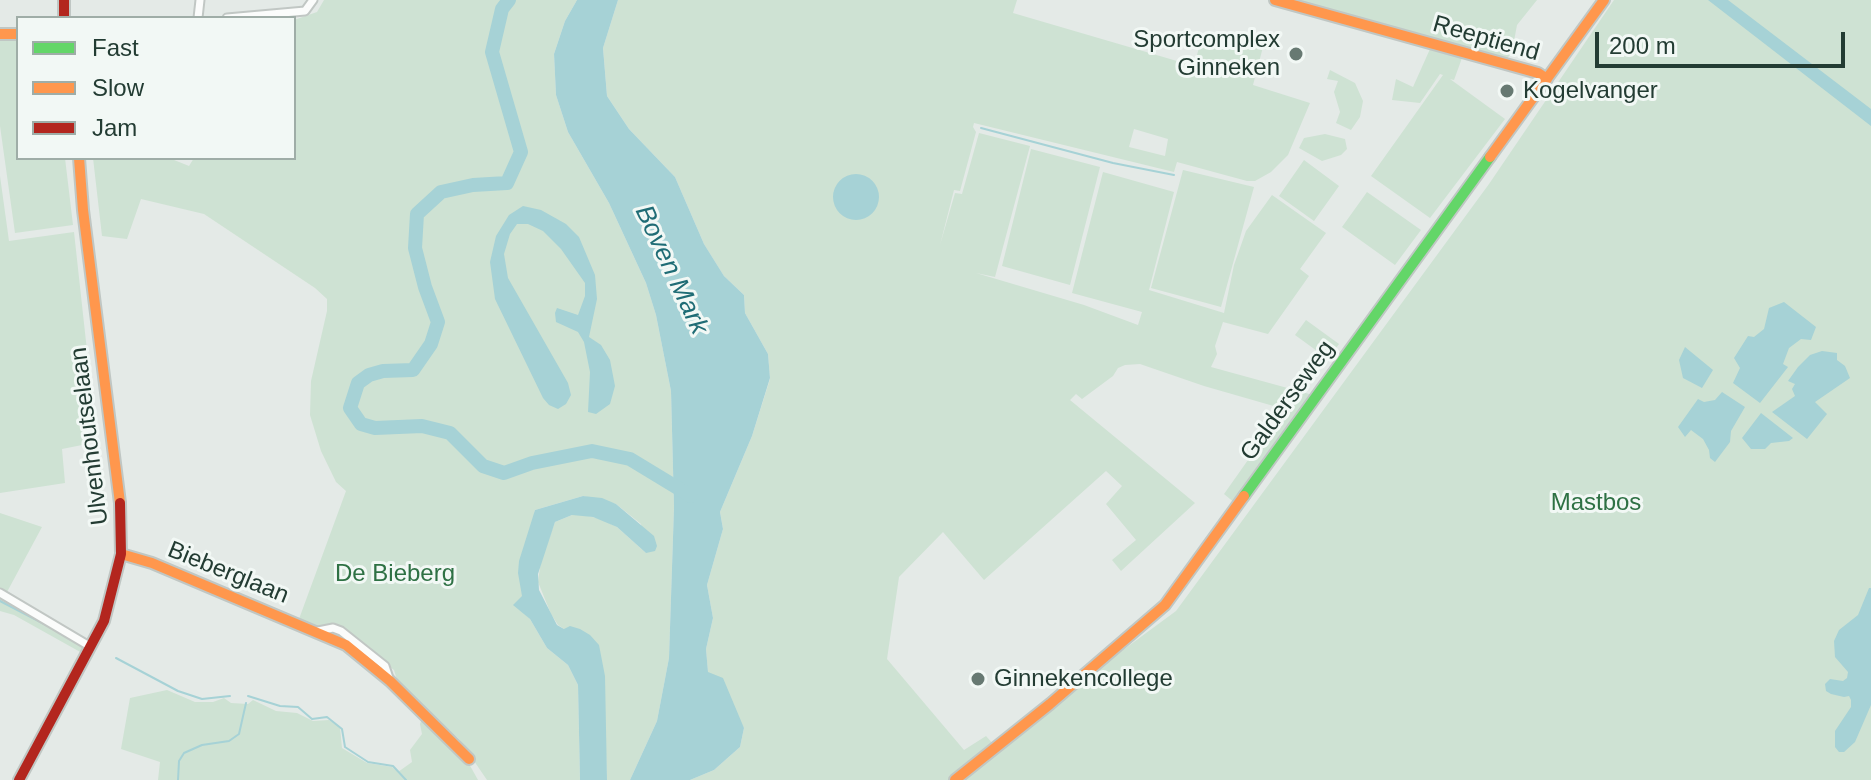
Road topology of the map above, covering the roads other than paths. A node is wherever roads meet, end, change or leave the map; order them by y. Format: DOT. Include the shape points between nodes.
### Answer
graph roads {
  1 [pos="313,0"];
  2 [pos="1275,0"];
  3 [pos="1604,0"];
  4 [pos="249,16"];
  5 [pos="1547,79"];
  6 [pos="79,160"];
  7 [pos="121,554"];
  8 [pos="0,593"];
  9 [pos="92,647"];
  10 [pos="469,759"];
  11 [pos="19,780"];
  12 [pos="955,780"];
  1 -- 4 [label="street" via="305,11"];
  2 -- 5 [label="street, Reeptiend"];
  3 -- 5 [label="street, Galderseweg"];
  5 -- 12 [label="street, Galderseweg" via="1165,605"];
  6 -- 7 [label="street, Ulvenhoutselaan" via="120,500"];
  7 -- 9 [label="street, Ulvenhoutselaan" via="109,607"];
  7 -- 10 [label="street, Bieberglaan" via="346,645"];
  8 -- 9 [label="street"];
  9 -- 11 [label="street, Ulvenhoutselaan"];
}
